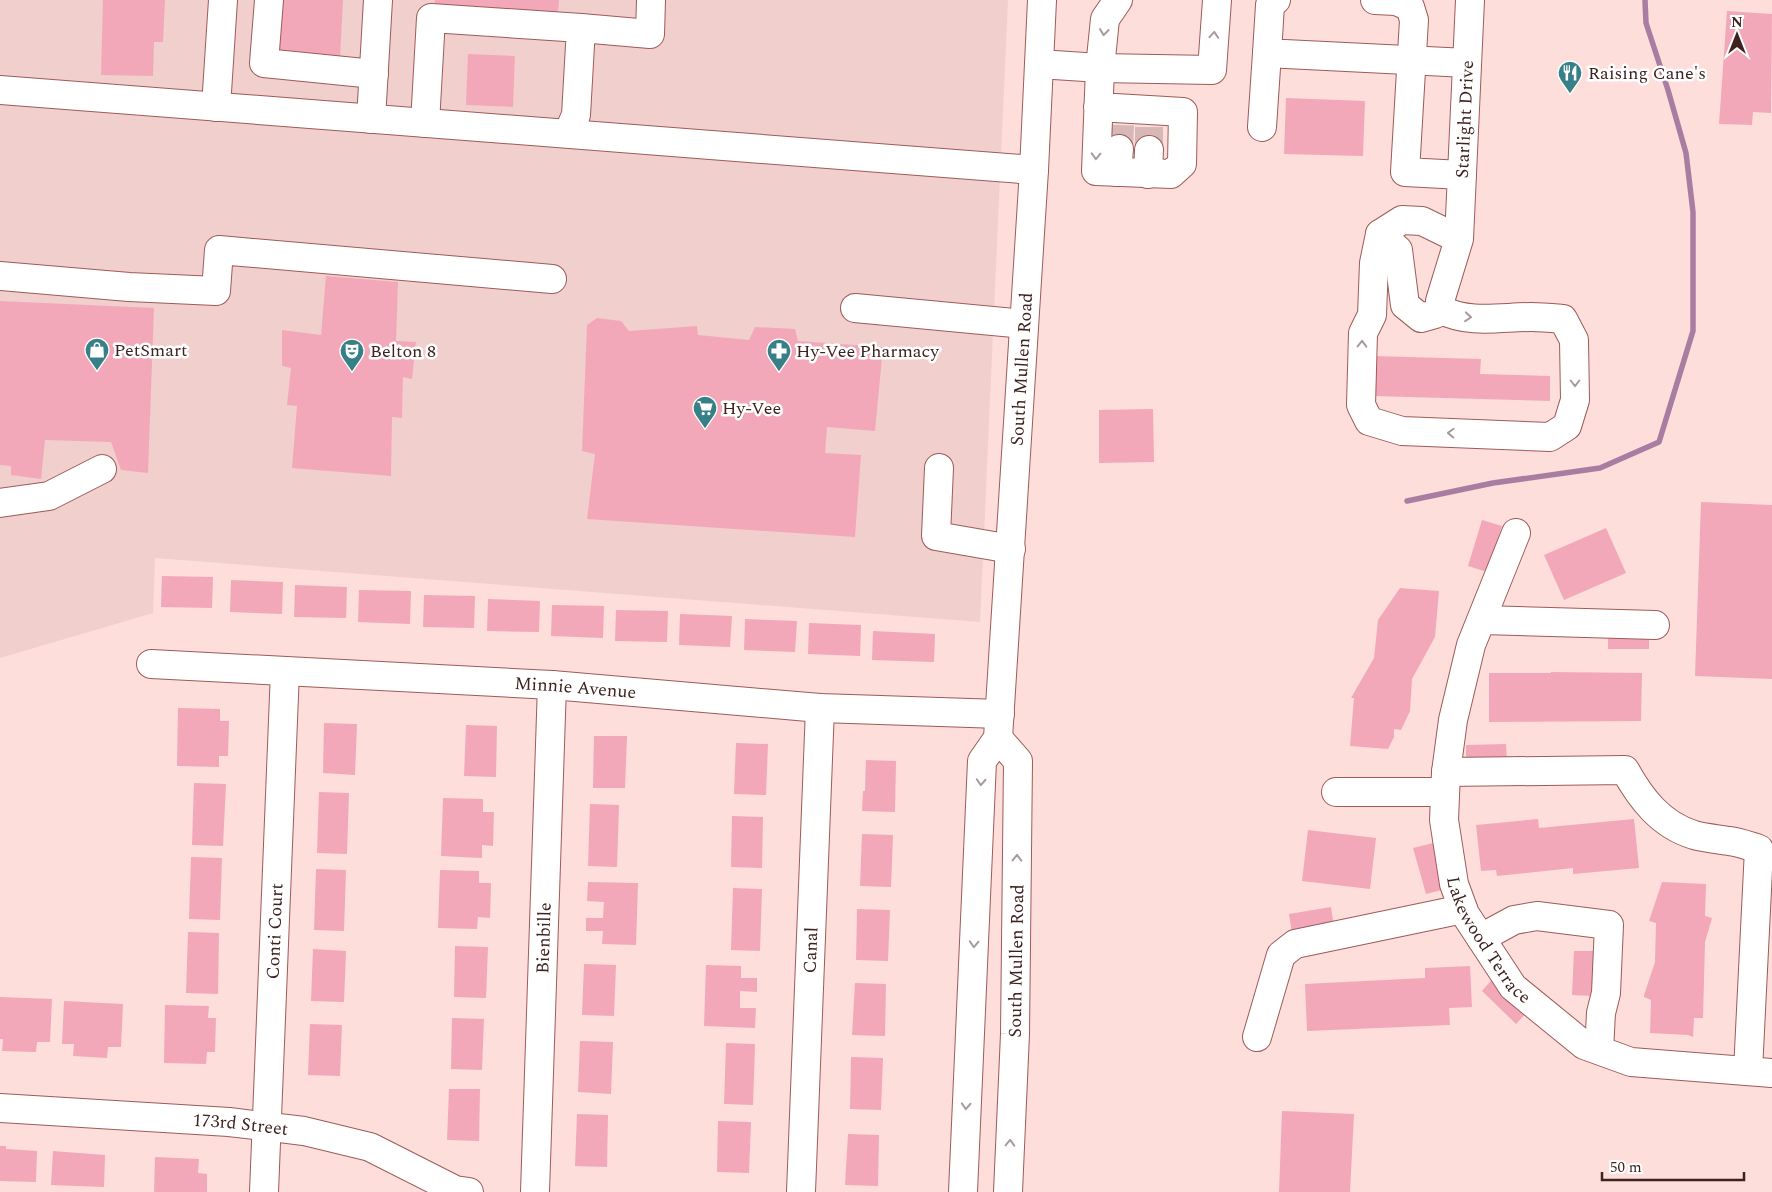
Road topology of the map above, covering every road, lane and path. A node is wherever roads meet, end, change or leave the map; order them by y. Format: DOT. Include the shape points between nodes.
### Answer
graph roads {
  1 [pos="223,0"];
  2 [pos="269,0"];
  3 [pos="378,0"];
  4 [pos="651,0"];
  5 [pos="1042,0"];
  6 [pos="1118,0"];
  7 [pos="1217,0"];
  8 [pos="1276,0"];
  9 [pos="1375,0"];
  10 [pos="1470,0"];
  11 [pos="432,9"];
  12 [pos="581,28"];
  13 [pos="1267,53"];
  14 [pos="1413,60"];
  15 [pos="1467,63"];
  16 [pos="1039,64"];
  17 [pos="1100,68"];
  18 [pos="374,74"];
  19 [pos="0,90"];
  20 [pos="216,107"];
  21 [pos="371,119"];
  22 [pos="425,123"];
  23 [pos="1262,127"];
  24 [pos="568,133"];
  25 [pos="1131,137"];
  26 [pos="1034,170"];
  27 [pos="1462,175"];
  28 [pos="1380,234"];
  29 [pos="1459,239"];
  30 [pos="0,276"];
  31 [pos="552,279"];
  32 [pos="855,308"];
  33 [pos="1442,310"];
  34 [pos="1024,324"];
  35 [pos="939,468"];
  36 [pos="102,469"];
  37 [pos="0,503"];
  38 [pos="1516,533"];
  39 [pos="1011,549"];
  40 [pos="1482,620"];
  41 [pos="1655,625"];
  42 [pos="151,664"];
  43 [pos="285,671"];
  44 [pos="552,685"];
  45 [pos="820,708"];
  46 [pos="999,726"];
  47 [pos="1446,782"];
  48 [pos="1336,792"];
  49 [pos="1463,909"];
  50 [pos="1481,938"];
  51 [pos="1763,938"];
  52 [pos="1257,1036"];
  53 [pos="1598,1050"];
  54 [pos="1760,1072"];
  55 [pos="0,1108"];
  56 [pos="267,1126"];
  57 [pos="264,1192"];
  58 [pos="469,1192"];
  59 [pos="535,1192"];
  60 [pos="801,1192"];
  61 [pos="962,1192"];
  62 [pos="1008,1192"];
  1 -- 20 [label="street"];
  2 -- 18 [label="street" via="264,63"];
  3 -- 18 [label="street"];
  4 -- 12 [label="street" via="650,34"];
  5 -- 16 [label="street, South Mullen Road"];
  6 -- 17 [label="street, one-way" via="1105,19"];
  17 -- 7 [label="street, one-way" via="1212,70"];
  8 -- 13 [label="street" via="1270,5"];
  9 -- 14 [label="street" via="1396,1 1410,8 1414,20"];
  10 -- 15 [label="street, Starlight Drive"];
  11 -- 12 [label="street"];
  11 -- 22 [label="street"];
  12 -- 24 [label="street" via="576,115"];
  13 -- 14 [label="street"];
  13 -- 23 [label="street"];
  14 -- 15 [label="street"];
  14 -- 27 [label="street" via="1405,172"];
  15 -- 27 [label="street, Starlight Drive"];
  16 -- 17 [label="street"];
  16 -- 26 [label="street, South Mullen Road"];
  17 -- 25 [label="street"];
  18 -- 21 [label="street"];
  19 -- 20 [label="street"];
  20 -- 21 [label="street"];
  21 -- 22 [label="street"];
  22 -- 24 [label="street"];
  24 -- 26 [label="street"];
  26 -- 34 [label="street, South Mullen Road"];
  27 -- 29 [label="street, Starlight Drive"];
  28 -- 29 [label="street" via="1402,220 1422,221"];
  28 -- 33 [label="street" via="1398,250 1405,305 1421,318"];
  33 -- 28 [label="street, one-way" via="1452,315 1482,318 1563,319 1574,340 1575,400 1567,426 1550,437 1402,431 1369,421 1361,405 1363,333 1372,315 1374,264"];
  29 -- 33 [label="street, Starlight Drive" via="1440,301"];
  30 -- 31 [label="street" via="216,291 218,250"];
  32 -- 34 [label="street"];
  34 -- 39 [label="street, South Mullen Road"];
  35 -- 39 [label="street" via="936,536"];
  36 -- 37 [label="street" via="49,496"];
  38 -- 40 [label="street, Lakewood Terrace"];
  39 -- 46 [label="street, South Mullen Road"];
  40 -- 41 [label="street"];
  40 -- 47 [label="street, Lakewood Terrace" via="1471,645 1453,720"];
  42 -- 43 [label="street, Minnie Avenue"];
  43 -- 44 [label="street, Minnie Avenue"];
  43 -- 56 [label="street, Conti Court"];
  44 -- 45 [label="street, Minnie Avenue"];
  44 -- 59 [label="street, Bienbille"];
  45 -- 46 [label="street, Minnie Avenue"];
  45 -- 60 [label="street, Canal"];
  46 -- 61 [label="street, one-way" via="982,761"];
  62 -- 46 [label="street, South Mullen Road, one-way" via="1015,1034 1018,761"];
  47 -- 48 [label="street"];
  47 -- 49 [label="street, Lakewood Terrace" via="1444,820 1454,884"];
  47 -- 51 [label="street" via="1624,770 1655,813 1677,828 1759,849"];
  49 -- 50 [label="street, Lakewood Terrace"];
  49 -- 52 [label="street" via="1295,944 1282,955"];
  50 -- 53 [label="street, Lakewood Terrace" via="1513,987 1584,1045"];
  50 -- 53 [label="street" via="1514,920 1537,916 1609,925 1606,993"];
  51 -- 54 [label="street"];
  53 -- 54 [label="street, Lakewood Terrace" via="1631,1062"];
  55 -- 56 [label="street, 173rd Street"];
  56 -- 57 [label="street, Conti Court"];
  56 -- 58 [label="street, 173rd Street" via="370,1147 454,1190"];
}
